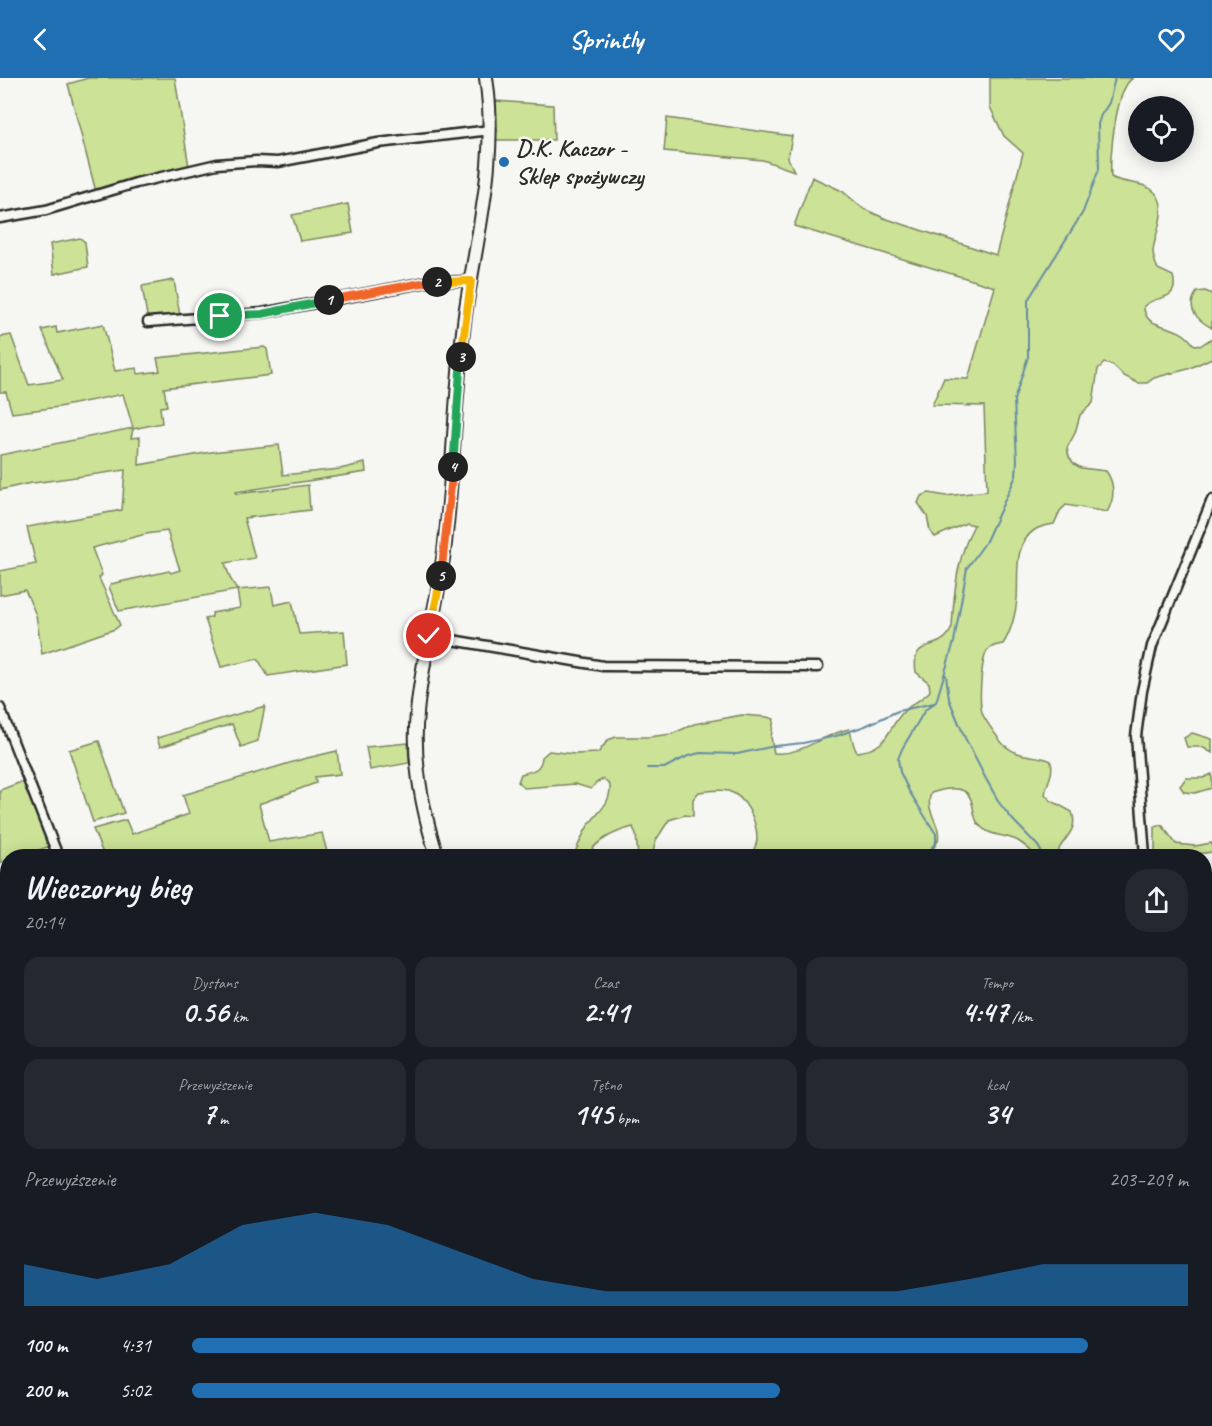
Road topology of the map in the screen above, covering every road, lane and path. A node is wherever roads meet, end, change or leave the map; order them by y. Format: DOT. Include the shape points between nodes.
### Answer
graph roads {
  1 [pos="486,78"];
  2 [pos="491,130"];
  3 [pos="0,218"];
  4 [pos="471,281"];
  5 [pos="147,322"];
  6 [pos="1212,500"];
  7 [pos="429,636"];
  8 [pos="818,668"];
  9 [pos="0,708"];
  10 [pos="55,849"];
  11 [pos="434,849"];
  12 [pos="1144,849"];
  1 -- 2 [label="street"];
  2 -- 3 [label="street" via="378,143 278,162 217,164 45,210"];
  2 -- 4 [label="street"];
  4 -- 5 [label="street" via="427,282 262,314"];
  4 -- 7 [label="street" via="463,331 446,543"];
  6 -- 12 [label="street" via="1152,646 1142,691 1136,736"];
  7 -- 8 [label="street" via="603,666"];
  7 -- 11 [label="street" via="417,712 416,748"];
  9 -- 10 [label="street"];
}
